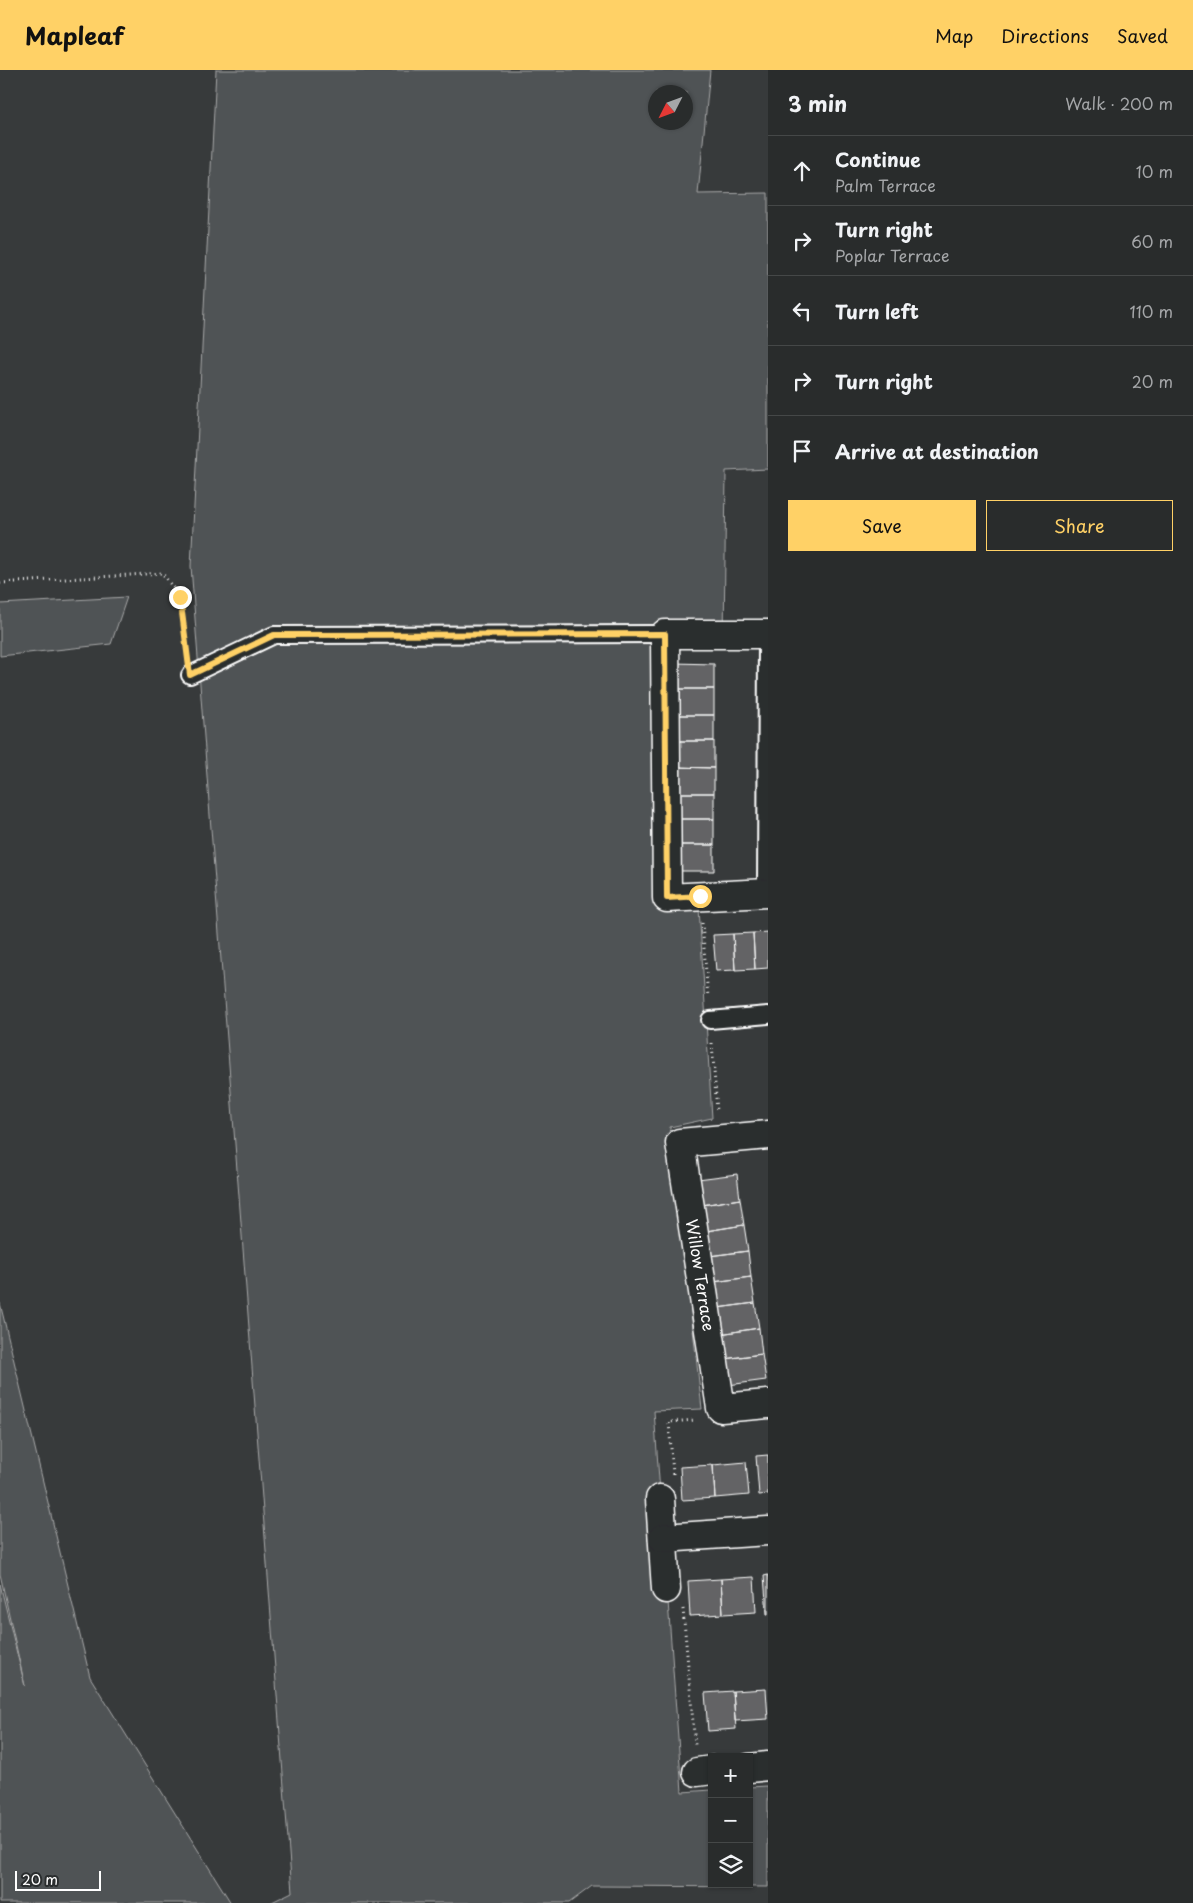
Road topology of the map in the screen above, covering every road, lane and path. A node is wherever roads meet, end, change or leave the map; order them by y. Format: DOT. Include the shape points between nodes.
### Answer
graph roads {
  1 [pos="0,583"];
  2 [pos="665,634"];
  3 [pos="768,634"];
  4 [pos="190,675"];
  5 [pos="767,758"];
  6 [pos="767,893"];
  7 [pos="768,1015"];
  8 [pos="710,1020"];
  9 [pos="768,1135"];
  10 [pos="768,1404"];
  11 [pos="669,1422"];
  12 [pos="660,1499"];
  13 [pos="768,1531"];
  14 [pos="663,1538"];
  15 [pos="666,1589"];
  16 [pos="768,1766"];
  17 [pos="753,1768"];
  18 [pos="704,1771"];
  1 -- 4 [label="path" via="162,573 180,597"];
  2 -- 3 [label="street"];
  2 -- 4 [label="lane" via="274,635"];
  2 -- 6 [label="street" via="667,898"];
  3 -- 5 [label="lane"];
  5 -- 6 [label="lane"];
  7 -- 8 [label="lane"];
  9 -- 10 [label="street, Willow Terrace" via="680,1143 721,1408"];
  11 -- 12 [label="path" via="675,1497"];
  12 -- 14 [label="street"];
  13 -- 14 [label="street"];
  14 -- 15 [label="street"];
  15 -- 18 [label="path" via="681,1587"];
  16 -- 17 [label="street"];
}
